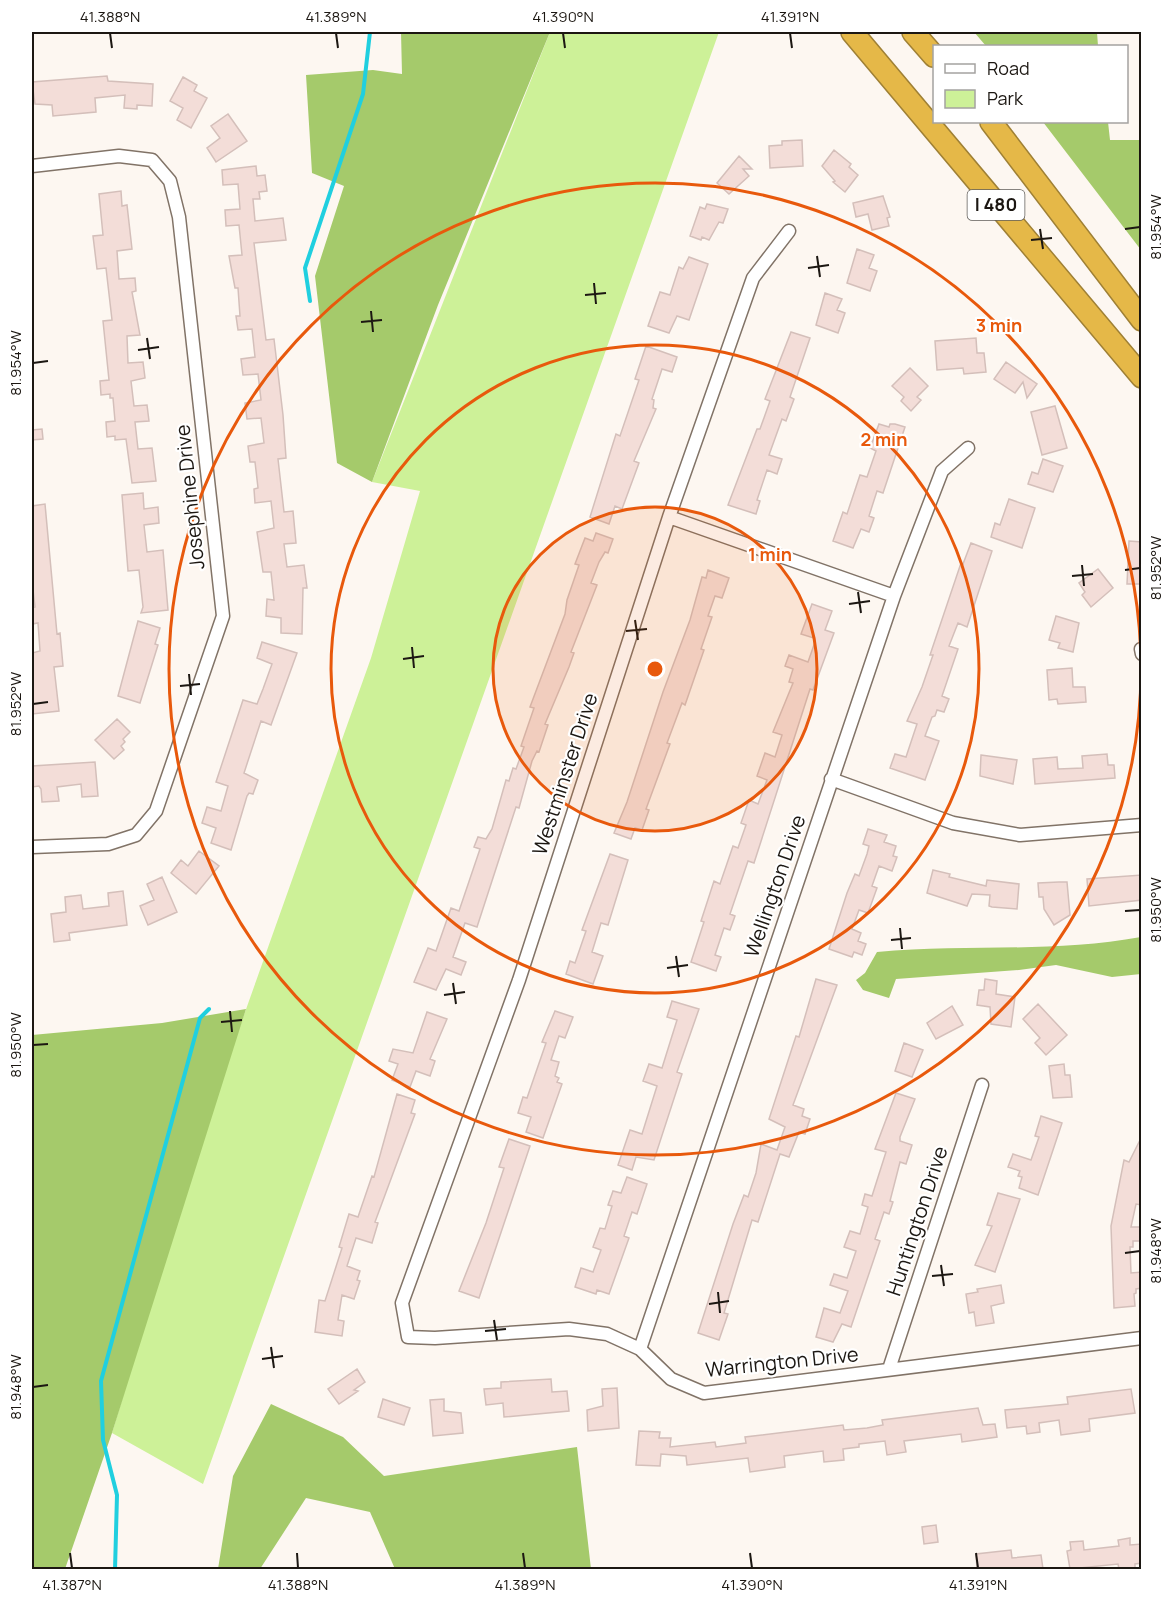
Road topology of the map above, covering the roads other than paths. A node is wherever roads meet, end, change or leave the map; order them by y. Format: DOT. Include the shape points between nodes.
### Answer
graph roads {
  1 [pos="852,32"];
  2 [pos="913,32"];
  3 [pos="933,55"];
  4 [pos="992,123"];
  5 [pos="32,166"];
  6 [pos="789,231"];
  7 [pos="1142,320"];
  8 [pos="1142,377"];
  9 [pos="968,448"];
  10 [pos="669,517"];
  11 [pos="894,596"];
  12 [pos="1141,649"];
  13 [pos="1142,654"];
  14 [pos="831,779"];
  15 [pos="1142,825"];
  16 [pos="32,847"];
  17 [pos="982,1085"];
  18 [pos="408,1337"];
  19 [pos="1142,1338"];
  20 [pos="640,1349"];
  21 [pos="889,1369"];
  1 -- 8 [label="highway, I 480"];
  2 -- 3 [label="highway"];
  4 -- 7 [label="highway, I 480"];
  5 -- 16 [label="street, Josephine Drive" via="119,156 152,160 170,182 179,217 223,616 156,811 136,835 108,844"];
  6 -- 10 [label="street, Westminster Drive" via="753,278"];
  9 -- 11 [label="street, Wellington Drive" via="942,471"];
  10 -- 11 [label="street"];
  10 -- 18 [label="street, Westminster Drive" via="519,980 402,1303"];
  11 -- 14 [label="street, Wellington Drive"];
  12 -- 13 [label="street"];
  14 -- 15 [label="street" via="953,823 1020,835"];
  14 -- 20 [label="street, Wellington Drive"];
  17 -- 21 [label="street, Huntington Drive"];
  18 -- 20 [label="street, Warrington Drive" via="569,1329 607,1334"];
  19 -- 21 [label="street, Warrington Drive"];
  20 -- 21 [label="street, Warrington Drive" via="671,1379 704,1393"];
}
